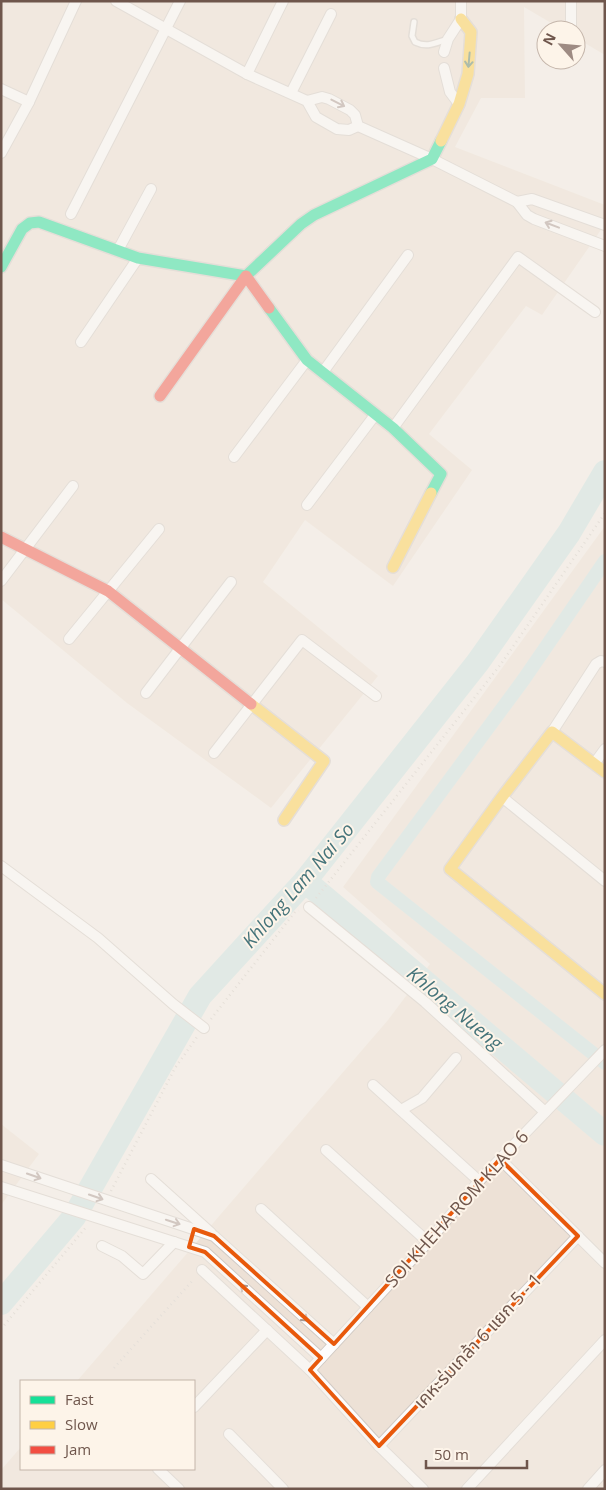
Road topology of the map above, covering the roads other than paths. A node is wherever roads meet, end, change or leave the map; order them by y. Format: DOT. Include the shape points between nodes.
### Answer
graph roads {
  1 [pos="76,1"];
  2 [pos="116,1"];
  3 [pos="180,1"];
  4 [pos="283,1"];
  5 [pos="571,1"];
  6 [pos="459,2"];
  7 [pos="331,14"];
  8 [pos="461,19"];
  9 [pos="571,20"];
  10 [pos="414,22"];
  11 [pos="166,29"];
  12 [pos="448,39"];
  13 [pos="444,52"];
  14 [pos="444,68"];
  15 [pos="247,74"];
  16 [pos="1,88"];
  17 [pos="290,93"];
  18 [pos="307,101"];
  19 [pos="29,102"];
  20 [pos="459,104"];
  21 [pos="358,126"];
  22 [pos="1,153"];
  23 [pos="432,159"];
  24 [pos="151,189"];
  25 [pos="517,202"];
  26 [pos="71,214"];
  27 [pos="600,223"];
  28 [pos="605,246"];
  29 [pos="118,250"];
  30 [pos="408,255"];
  31 [pos="138,258"];
  32 [pos="1,266"];
  33 [pos="246,276"];
  34 [pos="595,312"];
  35 [pos="81,342"];
  36 [pos="307,360"];
  37 [pos="323,372"];
  38 [pos="160,396"];
  39 [pos="375,415"];
  40 [pos="393,428"];
  41 [pos="234,456"];
  42 [pos="73,486"];
  43 [pos="307,505"];
  44 [pos="159,529"];
  45 [pos="1,537"];
  46 [pos="26,548"];
  47 [pos="393,567"];
  48 [pos="1,581"];
  49 [pos="231,582"];
  50 [pos="108,591"];
  51 [pos="69,639"];
  52 [pos="181,648"];
  53 [pos="605,662"];
  54 [pos="146,693"];
  55 [pos="376,696"];
  56 [pos="252,703"];
  57 [pos="552,732"];
  58 [pos="605,749"];
  59 [pos="214,753"];
  60 [pos="594,764"];
  61 [pos="605,772"];
  62 [pos="502,797"];
  63 [pos="284,820"];
  64 [pos="1,866"];
  65 [pos="605,881"];
  66 [pos="309,907"];
  67 [pos="605,994"];
  68 [pos="204,1028"];
  69 [pos="605,1050"];
  70 [pos="456,1058"];
  71 [pos="373,1085"];
  72 [pos="549,1109"];
  73 [pos="401,1110"];
  74 [pos="326,1150"];
  75 [pos="500,1159"];
  76 [pos="1,1165"];
  77 [pos="151,1179"];
  78 [pos="479,1182"];
  79 [pos="1,1187"];
  80 [pos="261,1209"];
  81 [pos="194,1229"];
  82 [pos="214,1236"];
  83 [pos="578,1236"];
  84 [pos="174,1242"];
  85 [pos="428,1242"];
  86 [pos="102,1246"];
  87 [pos="190,1247"];
  88 [pos="605,1262"];
  89 [pos="202,1270"];
  90 [pos="368,1307"];
  91 [pos="267,1330"];
  92 [pos="605,1340"];
  93 [pos="334,1344"];
  94 [pos="321,1358"];
  95 [pos="310,1370"];
  96 [pos="195,1407"];
  97 [pos="229,1434"];
  98 [pos="379,1446"];
  99 [pos="159,1470"];
  100 [pos="605,1470"];
  101 [pos="180,1489"];
  102 [pos="283,1489"];
  103 [pos="423,1489"];
  104 [pos="467,1489"];
  105 [pos="588,1489"];
  1 -- 19 [label="street"];
  2 -- 11 [label="street"];
  3 -- 11 [label="street"];
  4 -- 15 [label="street"];
  5 -- 9 [label="street"];
  6 -- 8 [label="street"];
  7 -- 17 [label="street"];
  8 -- 12 [label="street"];
  8 -- 20 [label="street, one-way" via="471,32 468,74"];
  10 -- 12 [label="lane" via="412,36 421,45"];
  11 -- 15 [label="street"];
  11 -- 26 [label="street"];
  12 -- 13 [label="street"];
  14 -- 20 [label="street" via="450,92"];
  15 -- 17 [label="street"];
  16 -- 19 [label="street"];
  17 -- 18 [label="street"];
  18 -- 21 [label="street" via="316,117 337,129 350,130"];
  18 -- 21 [label="street, one-way" via="322,97 329,99 350,110"];
  19 -- 22 [label="street"];
  20 -- 23 [label="street"];
  21 -- 23 [label="street"];
  23 -- 25 [label="street"];
  23 -- 33 [label="street" via="314,215"];
  24 -- 29 [label="street"];
  25 -- 27 [label="street" via="532,199"];
  28 -- 25 [label="street, one-way" via="527,215"];
  29 -- 31 [label="street"];
  29 -- 32 [label="street" via="39,222 30,223 22,228"];
  30 -- 37 [label="street"];
  31 -- 33 [label="street"];
  31 -- 35 [label="street"];
  33 -- 36 [label="street"];
  33 -- 38 [label="street"];
  34 -- 40 [label="street" via="518,257"];
  36 -- 37 [label="street"];
  36 -- 41 [label="street"];
  37 -- 39 [label="street"];
  39 -- 40 [label="street"];
  39 -- 43 [label="street"];
  40 -- 47 [label="street" via="441,474"];
  42 -- 46 [label="street"];
  44 -- 50 [label="street"];
  45 -- 46 [label="street"];
  46 -- 48 [label="street"];
  46 -- 50 [label="street"];
  49 -- 52 [label="street"];
  50 -- 51 [label="street"];
  50 -- 52 [label="street"];
  52 -- 54 [label="street"];
  52 -- 56 [label="street"];
  53 -- 57 [label="street" via="596,664"];
  55 -- 56 [label="street" via="302,640"];
  56 -- 59 [label="street"];
  56 -- 63 [label="street" via="324,762"];
  57 -- 60 [label="street"];
  57 -- 62 [label="street"];
  58 -- 60 [label="street"];
  60 -- 61 [label="street"];
  62 -- 65 [label="street"];
  62 -- 67 [label="street" via="450,869"];
  64 -- 68 [label="street" via="98,938"];
  66 -- 72 [label="street"];
  69 -- 72 [label="street, SOI KHEHA ROM KLAO 6"];
  70 -- 73 [label="street" via="422,1098"];
  71 -- 73 [label="street"];
  72 -- 75 [label="street, SOI KHEHA ROM KLAO 6"];
  73 -- 78 [label="street"];
  74 -- 85 [label="street"];
  75 -- 78 [label="street, SOI KHEHA ROM KLAO 6"];
  75 -- 83 [label="street"];
  76 -- 81 [label="street, one-way"];
  77 -- 82 [label="street"];
  78 -- 85 [label="street, SOI KHEHA ROM KLAO 6"];
  79 -- 84 [label="street"];
  80 -- 90 [label="street"];
  81 -- 82 [label="street"];
  81 -- 87 [label="street"];
  82 -- 93 [label="street, one-way"];
  83 -- 88 [label="street"];
  83 -- 98 [label="street, เคหะร่มเกล้า 6 แยก 5 - 1"];
  84 -- 86 [label="street" via="143,1274 122,1256"];
  84 -- 87 [label="street"];
  85 -- 90 [label="street, SOI KHEHA ROM KLAO 6"];
  94 -- 87 [label="street, one-way" via="206,1252"];
  89 -- 91 [label="street"];
  90 -- 93 [label="street, SOI KHEHA ROM KLAO 6"];
  91 -- 95 [label="street"];
  91 -- 96 [label="street"];
  92 -- 104 [label="street"];
  93 -- 94 [label="street, SOI KHEHA ROM KLAO 6"];
  94 -- 95 [label="street, SOI KHEHA ROM KLAO 6"];
  95 -- 98 [label="street"];
  97 -- 102 [label="street"];
  98 -- 103 [label="street"];
  99 -- 101 [label="street"];
  100 -- 105 [label="street"];
}
